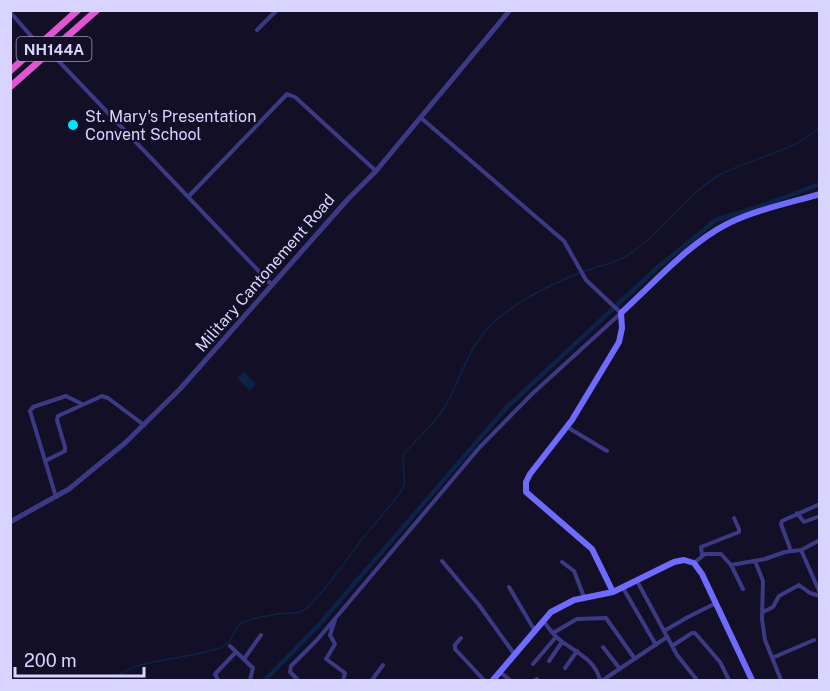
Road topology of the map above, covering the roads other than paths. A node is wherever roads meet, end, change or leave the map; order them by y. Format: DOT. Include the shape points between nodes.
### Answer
graph roads {
  1 [pos="19,10"];
  2 [pos="78,10"];
  3 [pos="97,10"];
  4 [pos="277,10"];
  5 [pos="510,10"];
  6 [pos="12,14"];
  7 [pos="257,30"];
  8 [pos="39,45"];
  9 [pos="50,52"];
  10 [pos="10,70"];
  11 [pos="10,87"];
  12 [pos="419,117"];
  13 [pos="375,171"];
  14 [pos="819,194"];
  15 [pos="189,196"];
  16 [pos="273,286"];
  17 [pos="619,312"];
  18 [pos="82,404"];
  19 [pos="144,425"];
  20 [pos="567,427"];
  21 [pos="606,451"];
  22 [pos="45,461"];
  23 [pos="56,496"];
  24 [pos="819,504"];
  25 [pos="798,513"];
  26 [pos="819,516"];
  27 [pos="734,518"];
  28 [pos="10,522"];
  29 [pos="819,540"];
  30 [pos="801,550"];
  31 [pos="791,551"];
  32 [pos="702,555"];
  33 [pos="442,561"];
  34 [pos="755,561"];
  35 [pos="562,562"];
  36 [pos="694,563"];
  37 [pos="731,566"];
  38 [pos="636,580"];
  39 [pos="509,587"];
  40 [pos="622,587"];
  41 [pos="743,589"];
  42 [pos="613,592"];
  43 [pos="819,595"];
  44 [pos="584,598"];
  45 [pos="716,603"];
  46 [pos="763,612"];
  47 [pos="337,616"];
  48 [pos="544,622"];
  49 [pos="536,631"];
  50 [pos="664,631"];
  51 [pos="261,635"];
  52 [pos="554,635"];
  53 [pos="668,637"];
  54 [pos="461,638"];
  55 [pos="814,640"];
  56 [pos="562,642"];
  57 [pos="656,645"];
  58 [pos="230,646"];
  59 [pos="672,646"];
  60 [pos="603,647"];
  61 [pos="577,651"];
  62 [pos="236,652"];
  63 [pos="516,655"];
  64 [pos="772,658"];
  65 [pos="244,659"];
  66 [pos="635,659"];
  67 [pos="549,661"];
  68 [pos="533,664"];
  69 [pos="383,665"];
  70 [pos="565,668"];
  71 [pos="620,669"];
  72 [pos="501,673"];
  73 [pos="218,681"];
  74 [pos="250,681"];
  75 [pos="298,681"];
  76 [pos="343,681"];
  77 [pos="372,681"];
  78 [pos="484,681"];
  79 [pos="493,681"];
  80 [pos="510,681"];
  81 [pos="602,681"];
  82 [pos="697,681"];
  83 [pos="729,681"];
  84 [pos="752,681"];
  85 [pos="782,681"];
  1 -- 6 [label="street"];
  2 -- 8 [label="highway, NH144A"];
  3 -- 9 [label="highway, NH144A"];
  4 -- 7 [label="street"];
  5 -- 12 [label="street, Military Cantonement Road"];
  6 -- 8 [label="street"];
  8 -- 10 [label="highway, NH144A"];
  9 -- 11 [label="highway, NH144A"];
  9 -- 15 [label="street"];
  12 -- 13 [label="street, Military Cantonement Road"];
  12 -- 17 [label="street" via="564,241 582,275"];
  13 -- 15 [label="street" via="295,97 287,94"];
  13 -- 16 [label="street, Military Cantonement Road"];
  14 -- 17 [label="main road" via="723,226"];
  15 -- 16 [label="street"];
  16 -- 19 [label="street, Military Cantonement Road"];
  17 -- 20 [label="main road" via="619,342"];
  17 -- 47 [label="street" via="479,448"];
  18 -- 19 [label="street" via="105,396"];
  18 -- 22 [label="street" via="57,417 65,452"];
  18 -- 22 [label="street" via="66,396 32,408 30,415"];
  19 -- 23 [label="street, Military Cantonement Road" via="99,466"];
  20 -- 21 [label="street"];
  20 -- 42 [label="main road" via="530,474 525,482 526,492 592,549"];
  22 -- 23 [label="street"];
  23 -- 28 [label="street, Military Cantonement Road"];
  24 -- 25 [label="street"];
  25 -- 26 [label="street" via="804,522"];
  25 -- 31 [label="street" via="781,522"];
  27 -- 32 [label="street" via="739,532 701,546"];
  29 -- 30 [label="street"];
  30 -- 31 [label="street"];
  30 -- 43 [label="street"];
  31 -- 34 [label="street"];
  32 -- 36 [label="street"];
  32 -- 37 [label="street" via="719,554"];
  33 -- 63 [label="street"];
  34 -- 37 [label="street"];
  34 -- 46 [label="street" via="763,581"];
  35 -- 44 [label="street" via="574,571"];
  36 -- 38 [label="main road" via="674,561"];
  36 -- 45 [label="main road"];
  37 -- 41 [label="street"];
  38 -- 40 [label="main road"];
  38 -- 50 [label="street"];
  39 -- 49 [label="street"];
  40 -- 42 [label="main road"];
  40 -- 57 [label="street"];
  42 -- 44 [label="main road"];
  43 -- 46 [label="street" via="799,585 779,596 773,607"];
  44 -- 48 [label="main road" via="551,612"];
  45 -- 50 [label="street"];
  45 -- 84 [label="main road"];
  46 -- 64 [label="street" via="765,640"];
  47 -- 75 [label="street" via="291,666 290,672"];
  47 -- 76 [label="street" via="330,634 335,644 326,659 345,673"];
  48 -- 49 [label="main road"];
  48 -- 52 [label="street"];
  49 -- 63 [label="main road"];
  50 -- 53 [label="street"];
  51 -- 65 [label="street"];
  52 -- 56 [label="street"];
  52 -- 66 [label="street" via="577,619 606,618"];
  52 -- 68 [label="street"];
  53 -- 57 [label="street"];
  53 -- 59 [label="street"];
  54 -- 78 [label="street" via="455,649"];
  55 -- 64 [label="street"];
  56 -- 61 [label="street"];
  56 -- 67 [label="street"];
  57 -- 66 [label="street"];
  58 -- 62 [label="street"];
  59 -- 82 [label="street"];
  59 -- 83 [label="street" via="695,633 720,662"];
  60 -- 71 [label="street"];
  61 -- 70 [label="street"];
  61 -- 81 [label="street" via="587,658"];
  62 -- 65 [label="street"];
  62 -- 73 [label="street" via="215,674"];
  63 -- 72 [label="main road"];
  64 -- 85 [label="street"];
  65 -- 74 [label="street" via="254,669"];
  66 -- 71 [label="street"];
  69 -- 77 [label="street"];
  71 -- 81 [label="street"];
  72 -- 79 [label="main road"];
  72 -- 80 [label="street"];
}
